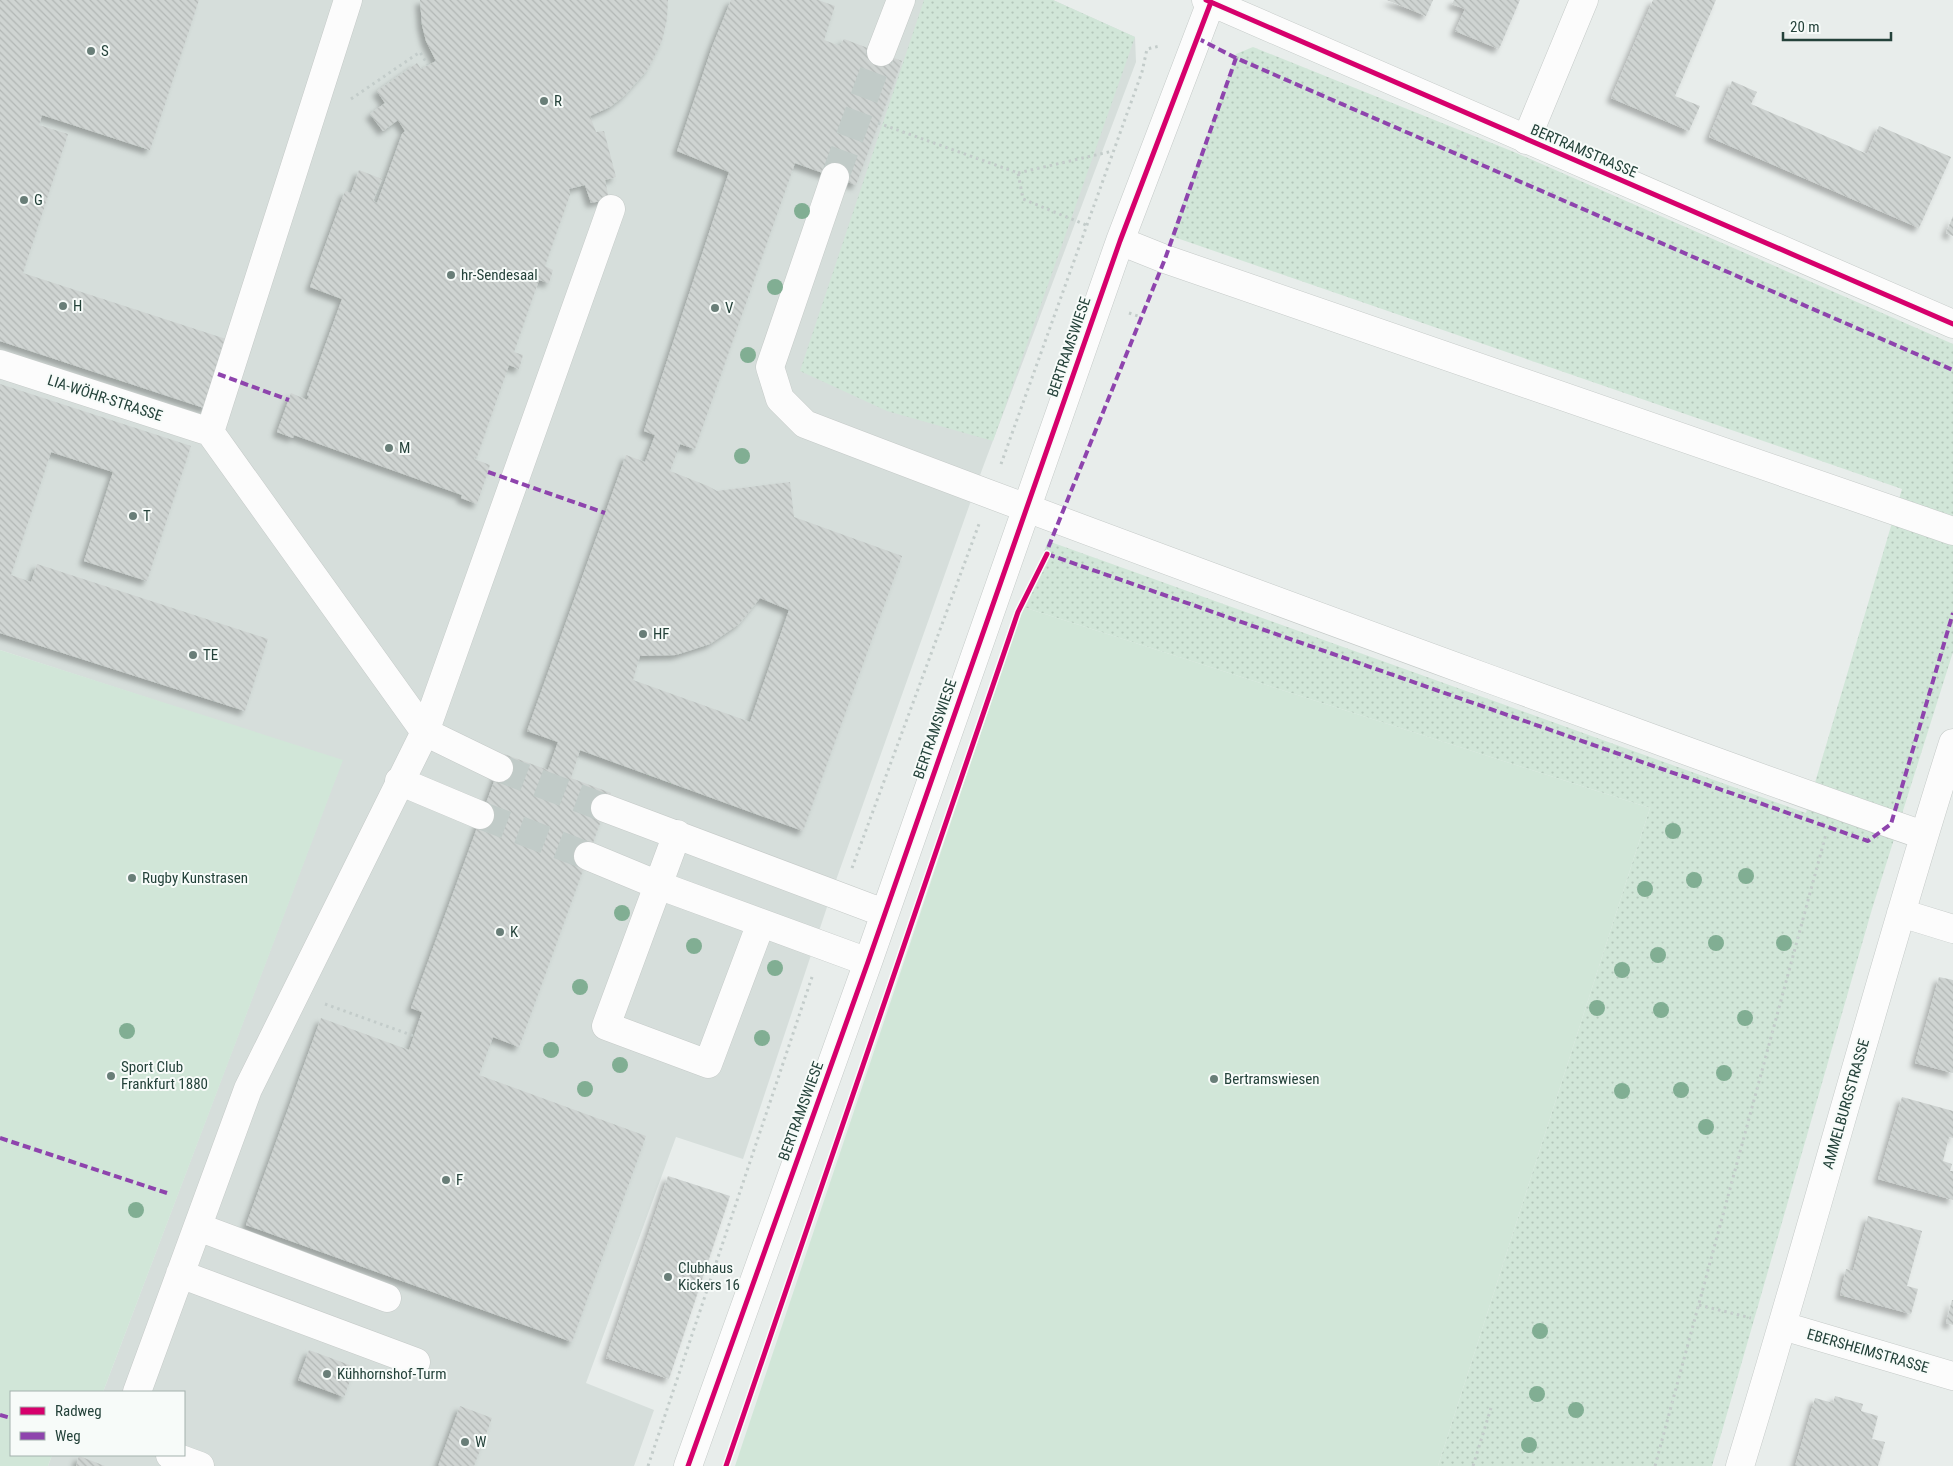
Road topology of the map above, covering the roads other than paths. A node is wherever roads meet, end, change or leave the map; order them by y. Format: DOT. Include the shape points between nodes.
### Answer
graph roads {
  1 [pos="348,0"];
  2 [pos="900,0"];
  3 [pos="1584,0"];
  4 [pos="1208,1"];
  5 [pos="882,52"];
  6 [pos="1526,140"];
  7 [pos="835,178"];
  8 [pos="611,209"];
  9 [pos="1120,241"];
  10 [pos="1953,324"];
  11 [pos="0,364"];
  12 [pos="210,432"];
  13 [pos="1025,509"];
  14 [pos="1953,531"];
  15 [pos="425,732"];
  16 [pos="1953,743"];
  17 [pos="499,768"];
  18 [pos="399,781"];
  19 [pos="605,808"];
  20 [pos="480,816"];
  21 [pos="677,834"];
  22 [pos="1924,835"];
  23 [pos="588,856"];
  24 [pos="658,885"];
  25 [pos="884,913"];
  26 [pos="1900,913"];
  27 [pos="761,923"];
  28 [pos="1953,929"];
  29 [pos="868,962"];
  30 [pos="198,1227"];
  31 [pos="180,1274"];
  32 [pos="387,1298"];
  33 [pos="1783,1326"];
  34 [pos="416,1362"];
  35 [pos="1953,1376"];
  36 [pos="137,1391"];
  37 [pos="173,1456"];
  38 [pos="200,1466"];
  39 [pos="688,1466"];
  40 [pos="1740,1466"];
  1 -- 12 [label="street"];
  2 -- 5 [label="street"];
  3 -- 6 [label="street"];
  4 -- 6 [label="street, BERTRAMSTRASSE"];
  4 -- 9 [label="street, BERTRAMSWIESE"];
  6 -- 10 [label="street, BERTRAMSTRASSE"];
  7 -- 13 [label="street" via="770,367 780,399 805,424"];
  8 -- 15 [label="street"];
  9 -- 13 [label="street, BERTRAMSWIESE"];
  9 -- 14 [label="street"];
  11 -- 12 [label="street, LIA-WÖHR-STRASSE"];
  12 -- 15 [label="street"];
  13 -- 22 [label="street"];
  13 -- 25 [label="street, BERTRAMSWIESE"];
  15 -- 17 [label="street"];
  15 -- 18 [label="street"];
  16 -- 22 [label="street, AMMELBURGSTRASSE"];
  18 -- 20 [label="street"];
  18 -- 30 [label="street" via="248,1089"];
  19 -- 21 [label="street"];
  21 -- 24 [label="street"];
  21 -- 25 [label="street"];
  22 -- 26 [label="street, AMMELBURGSTRASSE"];
  23 -- 24 [label="street"];
  24 -- 27 [label="street"];
  24 -- 27 [label="street" via="606,1026 708,1064"];
  25 -- 29 [label="street, BERTRAMSWIESE"];
  26 -- 28 [label="street"];
  26 -- 33 [label="street, AMMELBURGSTRASSE"];
  27 -- 29 [label="street"];
  29 -- 39 [label="street, BERTRAMSWIESE"];
  30 -- 31 [label="street"];
  30 -- 32 [label="street"];
  31 -- 34 [label="street"];
  31 -- 36 [label="street"];
  33 -- 35 [label="street, EBERSHEIMSTRASSE"];
  33 -- 40 [label="street, AMMELBURGSTRASSE"];
  37 -- 38 [label="street"];
}
